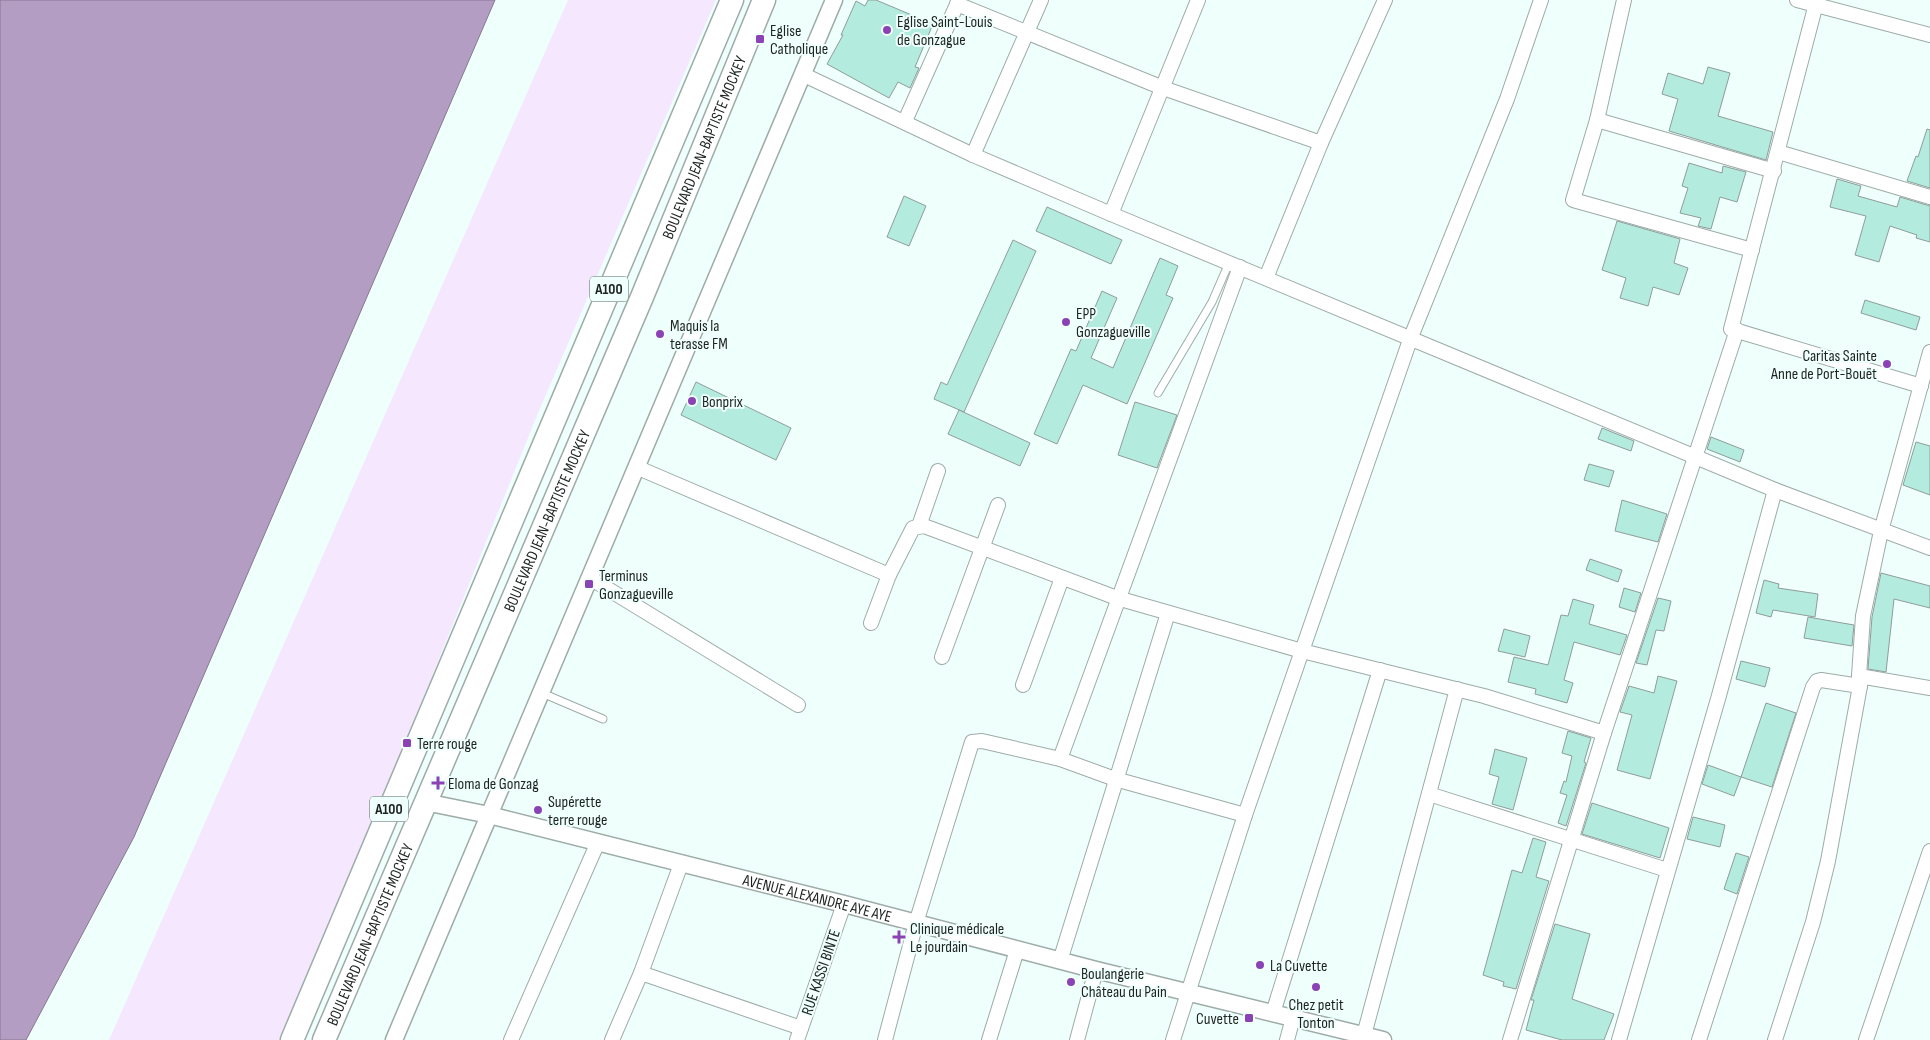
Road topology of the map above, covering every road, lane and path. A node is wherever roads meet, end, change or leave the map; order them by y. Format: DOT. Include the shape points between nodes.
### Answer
graph roads {
  1 [pos="732,0"];
  2 [pos="764,0"];
  3 [pos="834,0"];
  4 [pos="1041,0"];
  5 [pos="1198,0"];
  6 [pos="1385,0"];
  7 [pos="1541,0"];
  8 [pos="1624,0"];
  9 [pos="1798,0"];
  10 [pos="958,2"];
  11 [pos="1816,2"];
  12 [pos="1026,34"];
  13 [pos="1930,35"];
  14 [pos="802,74"];
  15 [pos="1163,88"];
  16 [pos="1597,120"];
  17 [pos="905,121"];
  18 [pos="1321,143"];
  19 [pos="1778,152"];
  20 [pos="973,155"];
  21 [pos="1774,171"];
  22 [pos="1930,197"];
  23 [pos="1111,214"];
  24 [pos="1752,250"];
  25 [pos="1234,264"];
  26 [pos="1266,278"];
  27 [pos="1737,330"];
  28 [pos="1410,337"];
  29 [pos="1930,352"];
  30 [pos="1925,380"];
  31 [pos="1158,393"];
  32 [pos="1694,455"];
  33 [pos="636,468"];
  34 [pos="938,471"];
  35 [pos="1775,490"];
  36 [pos="998,505"];
  37 [pos="919,526"];
  38 [pos="1881,531"];
  39 [pos="981,547"];
  40 [pos="1930,548"];
  41 [pos="889,575"];
  42 [pos="590,578"];
  43 [pos="1062,578"];
  44 [pos="1117,598"];
  45 [pos="1168,613"];
  46 [pos="871,623"];
  47 [pos="1302,651"];
  48 [pos="942,657"];
  49 [pos="1380,670"];
  50 [pos="1860,681"];
  51 [pos="1023,685"];
  52 [pos="1930,688"];
  53 [pos="1457,689"];
  54 [pos="542,693"];
  55 [pos="798,705"];
  56 [pos="603,719"];
  57 [pos="1604,733"];
  58 [pos="1060,759"];
  59 [pos="1115,779"];
  60 [pos="1429,794"];
  61 [pos="425,802"];
  62 [pos="489,815"];
  63 [pos="1245,815"];
  64 [pos="1572,839"];
  65 [pos="598,842"];
  66 [pos="1930,851"];
  67 [pos="681,864"];
  68 [pos="1668,870"];
  69 [pos="844,904"];
  70 [pos="916,922"];
  71 [pos="1017,950"];
  72 [pos="1060,961"];
  73 [pos="1096,970"];
  74 [pos="641,973"];
  75 [pos="1190,992"];
  76 [pos="1274,1013"];
  77 [pos="1294,1018"];
  78 [pos="799,1034"];
  79 [pos="1364,1035"];
  80 [pos="292,1040"];
  81 [pos="324,1040"];
  82 [pos="394,1040"];
  83 [pos="511,1040"];
  84 [pos="612,1040"];
  85 [pos="885,1040"];
  86 [pos="989,1040"];
  87 [pos="1077,1040"];
  88 [pos="1173,1040"];
  89 [pos="1288,1040"];
  90 [pos="1382,1040"];
  91 [pos="1510,1040"];
  92 [pos="1618,1040"];
  93 [pos="1699,1040"];
  94 [pos="1775,1040"];
  95 [pos="1866,1040"];
  1 -- 80 [label="highway, BOULEVARD JEAN-BAPTISTE MOCKEY / A100"];
  2 -- 61 [label="highway, BOULEVARD JEAN-BAPTISTE MOCKEY / A100" via="654,269"];
  3 -- 14 [label="street"];
  4 -- 12 [label="street"];
  5 -- 15 [label="street"];
  6 -- 18 [label="street"];
  7 -- 28 [label="street" via="1507,99"];
  8 -- 16 [label="street"];
  9 -- 11 [label="street"];
  10 -- 12 [label="street"];
  10 -- 17 [label="street"];
  11 -- 13 [label="street"];
  11 -- 19 [label="street"];
  12 -- 15 [label="street"];
  12 -- 20 [label="street"];
  14 -- 17 [label="street"];
  14 -- 33 [label="street"];
  15 -- 18 [label="street"];
  15 -- 23 [label="street"];
  16 -- 21 [label="street"];
  16 -- 24 [label="street" via="1572,200"];
  17 -- 20 [label="street"];
  18 -- 26 [label="street"];
  19 -- 21 [label="street"];
  19 -- 22 [label="street"];
  20 -- 23 [label="street"];
  21 -- 24 [label="street"];
  23 -- 25 [label="street"];
  24 -- 27 [label="street" via="1731,329"];
  25 -- 26 [label="street"];
  25 -- 31 [label="lane"];
  25 -- 44 [label="street"];
  26 -- 28 [label="street"];
  27 -- 30 [label="street"];
  27 -- 32 [label="street"];
  28 -- 32 [label="street"];
  28 -- 47 [label="street"];
  29 -- 30 [label="street"];
  30 -- 38 [label="street"];
  32 -- 35 [label="street"];
  32 -- 57 [label="street"];
  33 -- 41 [label="street"];
  33 -- 42 [label="street"];
  34 -- 37 [label="street"];
  35 -- 38 [label="street"];
  35 -- 68 [label="street"];
  36 -- 39 [label="street"];
  37 -- 39 [label="street"];
  37 -- 41 [label="street" via="913,528"];
  38 -- 40 [label="street"];
  38 -- 50 [label="street" via="1862,616"];
  39 -- 43 [label="street"];
  39 -- 48 [label="street"];
  41 -- 46 [label="street"];
  42 -- 54 [label="street"];
  42 -- 55 [label="street"];
  43 -- 44 [label="street"];
  43 -- 51 [label="street"];
  44 -- 45 [label="street"];
  44 -- 58 [label="street"];
  45 -- 47 [label="street"];
  45 -- 59 [label="street"];
  47 -- 49 [label="street"];
  47 -- 63 [label="street"];
  49 -- 53 [label="street"];
  49 -- 76 [label="street"];
  50 -- 52 [label="street"];
  50 -- 93 [label="street" via="1821,680 1813,687"];
  50 -- 94 [label="street" via="1828,861 1813,922"];
  53 -- 57 [label="street"];
  53 -- 60 [label="street"];
  54 -- 56 [label="lane"];
  54 -- 62 [label="street"];
  57 -- 64 [label="street"];
  58 -- 59 [label="street"];
  58 -- 70 [label="street" via="982,741 972,742"];
  59 -- 63 [label="street"];
  59 -- 72 [label="street"];
  60 -- 64 [label="street"];
  60 -- 79 [label="street"];
  61 -- 62 [label="street, AVENUE ALEXANDRE AYE AYE"];
  61 -- 81 [label="highway, BOULEVARD JEAN-BAPTISTE MOCKEY / A100"];
  62 -- 65 [label="street, AVENUE ALEXANDRE AYE AYE"];
  62 -- 82 [label="street"];
  63 -- 75 [label="street"];
  64 -- 68 [label="street"];
  64 -- 91 [label="street"];
  65 -- 67 [label="street, AVENUE ALEXANDRE AYE AYE"];
  65 -- 83 [label="street"];
  66 -- 95 [label="street"];
  67 -- 69 [label="street, AVENUE ALEXANDRE AYE AYE"];
  67 -- 74 [label="street"];
  68 -- 92 [label="street"];
  69 -- 70 [label="street, AVENUE ALEXANDRE AYE AYE"];
  69 -- 78 [label="street, RUE KASSI BINTE"];
  70 -- 71 [label="street, AVENUE ALEXANDRE AYE AYE"];
  70 -- 85 [label="street"];
  71 -- 72 [label="street, AVENUE ALEXANDRE AYE AYE"];
  71 -- 86 [label="street"];
  72 -- 73 [label="street, AVENUE ALEXANDRE AYE AYE"];
  73 -- 75 [label="street, AVENUE ALEXANDRE AYE AYE"];
  73 -- 87 [label="street"];
  74 -- 78 [label="street"];
  74 -- 84 [label="street"];
  75 -- 76 [label="street, AVENUE ALEXANDRE AYE AYE"];
  75 -- 88 [label="street"];
  76 -- 77 [label="street, AVENUE ALEXANDRE AYE AYE"];
  77 -- 79 [label="street, AVENUE ALEXANDRE AYE AYE"];
  77 -- 89 [label="street"];
  79 -- 90 [label="street, AVENUE ALEXANDRE AYE AYE"];
}
